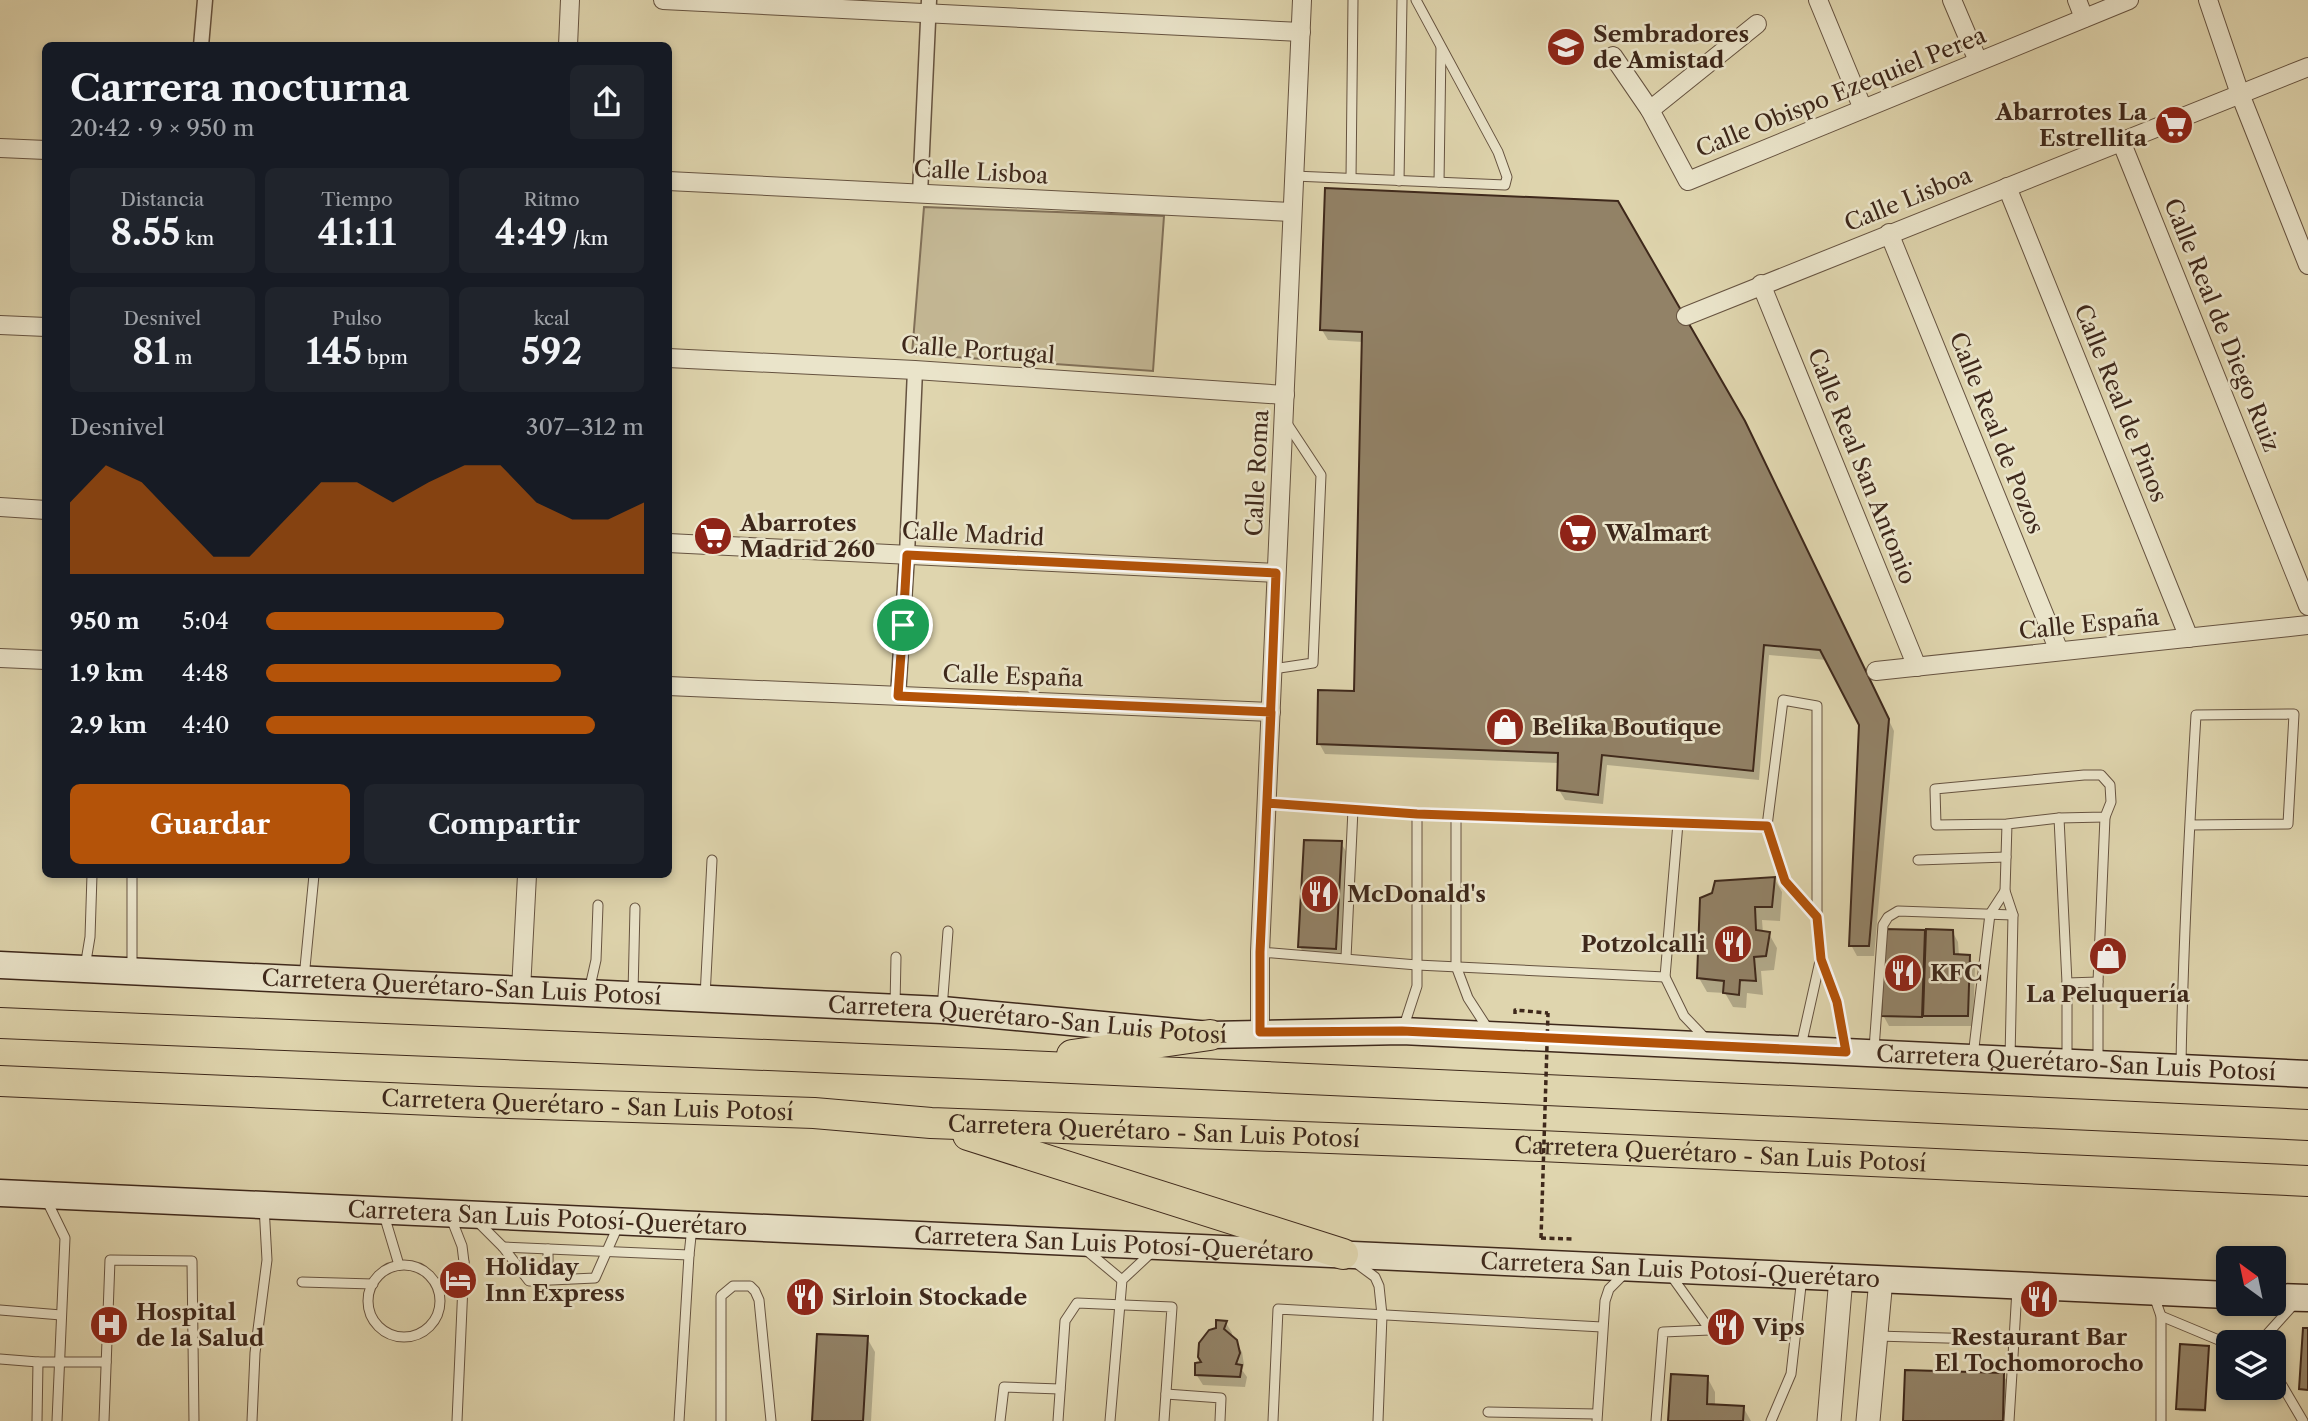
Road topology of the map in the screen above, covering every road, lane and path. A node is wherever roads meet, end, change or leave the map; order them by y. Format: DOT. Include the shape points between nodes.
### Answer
graph roads {
  1 [pos="205,0"];
  2 [pos="570,0"];
  3 [pos="663,0"];
  4 [pos="1303,0"];
  5 [pos="1353,0"];
  6 [pos="1402,0"];
  7 [pos="1416,0"];
  8 [pos="1818,0"];
  9 [pos="1952,0"];
  10 [pos="2077,0"];
  11 [pos="2129,0"];
  12 [pos="2208,0"];
  13 [pos="929,6"];
  14 [pos="2084,18"];
  15 [pos="1757,24"];
  16 [pos="1301,32"];
  17 [pos="201,42"];
  18 [pos="568,42"];
  19 [pos="1441,47"];
  20 [pos="1613,56"];
  21 [pos="1978,61"];
  22 [pos="2308,67"];
  23 [pos="2240,94"];
  24 [pos="1863,109"];
  25 [pos="1650,110"];
  26 [pos="2121,141"];
  27 [pos="0,148"];
  28 [pos="42,150"];
  29 [pos="1294,176"];
  30 [pos="1351,178"];
  31 [pos="672,181"];
  32 [pos="1399,181"];
  33 [pos="1439,182"];
  34 [pos="2007,187"];
  35 [pos="920,194"];
  36 [pos="1292,212"];
  37 [pos="1889,233"];
  38 [pos="2308,265"];
  39 [pos="1761,284"];
  40 [pos="1686,316"];
  41 [pos="0,324"];
  42 [pos="42,327"];
  43 [pos="672,358"];
  44 [pos="915,370"];
  45 [pos="1285,395"];
  46 [pos="1285,421"];
  47 [pos="0,507"];
  48 [pos="42,510"];
  49 [pos="672,543"];
  50 [pos="907,555"];
  51 [pos="1276,573"];
  52 [pos="2308,606"];
  53 [pos="2308,625"];
  54 [pos="2189,638"];
  55 [pos="2059,652"];
  56 [pos="0,658"];
  57 [pos="42,660"];
  58 [pos="1917,667"];
  59 [pos="1273,669"];
  60 [pos="1875,671"];
  61 [pos="672,686"];
  62 [pos="898,696"];
  63 [pos="1271,712"];
  64 [pos="1267,803"];
  65 [pos="1353,809"];
  66 [pos="1417,814"];
  67 [pos="1457,815"];
  68 [pos="2105,817"];
  69 [pos="2059,818"];
  70 [pos="1678,823"];
  71 [pos="2007,824"];
  72 [pos="2190,825"];
  73 [pos="1767,826"];
  74 [pos="2006,857"];
  75 [pos="712,860"];
  76 [pos="1918,860"];
  77 [pos="92,878"];
  78 [pos="132,878"];
  79 [pos="314,878"];
  80 [pos="527,878"];
  81 [pos="2005,891"];
  82 [pos="598,905"];
  83 [pos="635,908"];
  84 [pos="1990,914"];
  85 [pos="2013,915"];
  86 [pos="1817,917"];
  87 [pos="948,931"];
  88 [pos="1260,952"];
  89 [pos="896,957"];
  90 [pos="1346,958"];
  91 [pos="1821,959"];
  92 [pos="0,965"];
  93 [pos="1417,965"];
  94 [pos="1456,966"];
  95 [pos="85,969"];
  96 [pos="132,971"];
  97 [pos="1665,977"];
  98 [pos="304,979"];
  99 [pos="2098,982"];
  100 [pos="2067,983"];
  101 [pos="521,990"];
  102 [pos="589,993"];
  103 [pos="632,995"];
  104 [pos="705,999"];
  105 [pos="895,1007"];
  106 [pos="942,1010"];
  107 [pos="1515,1010"];
  108 [pos="0,1023"];
  109 [pos="1402,1031"];
  110 [pos="1260,1032"];
  111 [pos="1210,1035"];
  112 [pos="1492,1036"];
  113 [pos="1712,1046"];
  114 [pos="1800,1050"];
  115 [pos="1846,1052"];
  116 [pos="1874,1054"];
  117 [pos="1973,1058"];
  118 [pos="2010,1060"];
  119 [pos="2067,1063"];
  120 [pos="2098,1064"];
  121 [pos="1005,1065"];
  122 [pos="2181,1068"];
  123 [pos="2308,1074"];
  124 [pos="0,1081"];
  125 [pos="931,1123"];
  126 [pos="2308,1125"];
  127 [pos="2308,1181"];
  128 [pos="0,1193"];
  129 [pos="44,1195"];
  130 [pos="264,1205"];
  131 [pos="382,1210"];
  132 [pos="459,1214"];
  133 [pos="621,1221"];
  134 [pos="692,1224"];
  135 [pos="1572,1240"];
  136 [pos="1077,1242"];
  137 [pos="1158,1245"];
  138 [pos="503,1247"];
  139 [pos="548,1250"];
  140 [pos="606,1252"];
  141 [pos="1343,1254"];
  142 [pos="689,1255"];
  143 [pos="464,1262"];
  144 [pos="399,1265"];
  145 [pos="1631,1267"];
  146 [pos="1667,1269"];
  147 [pos="1802,1275"];
  148 [pos="1841,1277"];
  149 [pos="1881,1279"];
  150 [pos="548,1280"];
  151 [pos="1122,1280"];
  152 [pos="302,1282"];
  153 [pos="373,1284"];
  154 [pos="437,1285"];
  155 [pos="2017,1285"];
  156 [pos="2152,1291"];
  157 [pos="2216,1294"];
  158 [pos="2286,1297"];
  159 [pos="2304,1298"];
  160 [pos="1120,1305"];
  161 [pos="0,1310"];
  162 [pos="61,1315"];
  163 [pos="1382,1315"];
  164 [pos="2161,1316"];
  165 [pos="1602,1327"];
  166 [pos="2272,1330"];
  167 [pos="1876,1336"];
  168 [pos="2216,1339"];
  169 [pos="2014,1340"];
  170 [pos="0,1359"];
  171 [pos="38,1362"];
  172 [pos="60,1362"];
  173 [pos="106,1362"];
  174 [pos="1060,1389"];
  175 [pos="2286,1392"];
  176 [pos="1166,1394"];
  177 [pos="1488,1412"];
  178 [pos="1597,1417"];
  179 [pos="37,1421"];
  180 [pos="57,1421"];
  181 [pos="104,1421"];
  182 [pos="194,1421"];
  183 [pos="252,1421"];
  184 [pos="457,1421"];
  185 [pos="679,1421"];
  186 [pos="721,1421"];
  187 [pos="771,1421"];
  188 [pos="1000,1421"];
  189 [pos="1058,1421"];
  190 [pos="1110,1421"];
  191 [pos="1164,1421"];
  192 [pos="1220,1421"];
  193 [pos="1273,1421"];
  194 [pos="1378,1421"];
  195 [pos="1656,1421"];
  196 [pos="1771,1421"];
  197 [pos="1829,1421"];
  198 [pos="1868,1421"];
  199 [pos="2009,1421"];
  200 [pos="2161,1421"];
  201 [pos="2303,1421"];
  1 -- 17 [label="street"];
  2 -- 18 [label="street"];
  3 -- 13 [label="street"];
  4 -- 16 [label="street, Calle Roma"];
  5 -- 30 [label="lane"];
  6 -- 32 [label="lane"];
  7 -- 19 [label="lane"];
  8 -- 24 [label="street"];
  9 -- 21 [label="street"];
  10 -- 14 [label="street"];
  11 -- 14 [label="street, Calle Obispo Ezequiel Perea"];
  12 -- 23 [label="street"];
  13 -- 16 [label="street"];
  13 -- 35 [label="street"];
  14 -- 21 [label="street, Calle Obispo Ezequiel Perea"];
  15 -- 25 [label="street"];
  16 -- 29 [label="street, Calle Roma"];
  19 -- 33 [label="lane"];
  19 -- 33 [label="lane" via="1507,177 1505,185"];
  20 -- 25 [label="street"];
  21 -- 24 [label="street, Calle Obispo Ezequiel Perea"];
  22 -- 23 [label="street, Calle Lisboa"];
  23 -- 26 [label="street, Calle Lisboa"];
  23 -- 38 [label="street"];
  24 -- 25 [label="street, Calle Obispo Ezequiel Perea" via="1688,181"];
  26 -- 34 [label="street, Calle Lisboa"];
  26 -- 52 [label="street, Calle Real de Diego Ruiz"];
  27 -- 28 [label="street"];
  29 -- 30 [label="lane"];
  29 -- 36 [label="street, Calle Roma"];
  30 -- 32 [label="lane"];
  31 -- 35 [label="street, Calle Lisboa"];
  32 -- 33 [label="lane"];
  34 -- 37 [label="street, Calle Lisboa"];
  34 -- 54 [label="street, Calle Real de Pinos"];
  35 -- 36 [label="street, Calle Lisboa"];
  36 -- 45 [label="street, Calle Roma"];
  37 -- 39 [label="street, Calle Lisboa"];
  37 -- 55 [label="street, Calle Real de Pozos"];
  39 -- 40 [label="street, Calle Lisboa"];
  39 -- 58 [label="street, Calle Real San Antonio"];
  41 -- 42 [label="street"];
  43 -- 44 [label="street, Calle Portugal"];
  44 -- 45 [label="street, Calle Portugal"];
  44 -- 50 [label="street"];
  45 -- 46 [label="street, Calle Roma"];
  46 -- 51 [label="street, Calle Roma"];
  46 -- 59 [label="lane" via="1321,475 1313,663"];
  47 -- 48 [label="street"];
  49 -- 50 [label="street, Calle Madrid"];
  50 -- 51 [label="street, Calle Madrid"];
  50 -- 62 [label="street"];
  51 -- 59 [label="street, Calle Roma"];
  53 -- 54 [label="street, Calle España"];
  54 -- 55 [label="street, Calle España"];
  55 -- 58 [label="street, Calle España"];
  56 -- 57 [label="street"];
  58 -- 60 [label="street, Calle España"];
  59 -- 63 [label="street, Calle Roma"];
  61 -- 62 [label="street, Calle España"];
  62 -- 63 [label="street, Calle España"];
  63 -- 64 [label="street, Calle Roma"];
  64 -- 65 [label="lane"];
  64 -- 88 [label="street, Calle Roma"];
  65 -- 66 [label="lane"];
  65 -- 90 [label="lane"];
  66 -- 67 [label="lane"];
  66 -- 93 [label="lane"];
  67 -- 70 [label="lane"];
  67 -- 94 [label="lane"];
  68 -- 69 [label="lane"];
  68 -- 71 [label="lane" via="2111,802 2110,785 2101,775 1935,789 1936,825"];
  68 -- 99 [label="lane"];
  69 -- 71 [label="lane"];
  69 -- 100 [label="lane"];
  70 -- 73 [label="lane"];
  70 -- 97 [label="lane"];
  71 -- 74 [label="lane"];
  72 -- 72 [label="lane" via="2196,715 2294,714 2288,824"];
  72 -- 122 [label="lane"];
  73 -- 86 [label="lane" via="1785,881"];
  73 -- 86 [label="lane" via="1783,700 1817,706"];
  74 -- 76 [label="lane"];
  74 -- 81 [label="lane"];
  75 -- 104 [label="lane"];
  77 -- 95 [label="lane"];
  78 -- 96 [label="lane"];
  79 -- 98 [label="lane"];
  80 -- 101 [label="street"];
  81 -- 84 [label="lane"];
  81 -- 85 [label="lane"];
  82 -- 102 [label="lane" via="596,960"];
  83 -- 103 [label="lane"];
  84 -- 85 [label="lane"];
  84 -- 116 [label="lane" via="1898,911 1888,917 1883,925"];
  84 -- 117 [label="lane"];
  85 -- 118 [label="lane"];
  86 -- 91 [label="lane"];
  87 -- 106 [label="lane"];
  88 -- 90 [label="lane"];
  88 -- 110 [label="street, Calle Roma"];
  89 -- 105 [label="lane"];
  90 -- 93 [label="lane"];
  91 -- 114 [label="lane"];
  91 -- 115 [label="lane" via="1837,1002"];
  92 -- 95 [label="main road, Carretera Querétaro-San Luis Potosí"];
  93 -- 94 [label="lane"];
  93 -- 109 [label="lane" via="1417,986"];
  94 -- 97 [label="lane"];
  94 -- 112 [label="lane" via="1468,998"];
  95 -- 96 [label="main road, Carretera Querétaro-San Luis Potosí"];
  96 -- 98 [label="main road, Carretera Querétaro-San Luis Potosí"];
  97 -- 113 [label="lane" via="1684,1016"];
  98 -- 101 [label="main road, Carretera Querétaro-San Luis Potosí"];
  99 -- 100 [label="lane"];
  99 -- 120 [label="lane"];
  100 -- 119 [label="lane"];
  101 -- 102 [label="main road, Carretera Querétaro-San Luis Potosí"];
  102 -- 103 [label="main road, Carretera Querétaro-San Luis Potosí"];
  103 -- 104 [label="main road, Carretera Querétaro-San Luis Potosí"];
  104 -- 105 [label="main road, Carretera Querétaro-San Luis Potosí"];
  105 -- 106 [label="main road, Carretera Querétaro-San Luis Potosí"];
  106 -- 111 [label="main road, Carretera Querétaro-San Luis Potosí"];
  107 -- 135 [label="path, bridge" via="1548,1013 1541,1238"];
  108 -- 121 [label="highway"];
  109 -- 110 [label="main road, Carretera Querétaro-San Luis Potosí"];
  109 -- 112 [label="main road, Carretera Querétaro-San Luis Potosí"];
  110 -- 111 [label="main road, Carretera Querétaro-San Luis Potosí"];
  111 -- 121 [label="highway"];
  112 -- 113 [label="main road, Carretera Querétaro-San Luis Potosí"];
  113 -- 114 [label="main road, Carretera Querétaro-San Luis Potosí"];
  114 -- 115 [label="main road, Carretera Querétaro-San Luis Potosí"];
  115 -- 116 [label="main road, Carretera Querétaro-San Luis Potosí"];
  116 -- 117 [label="main road, Carretera Querétaro-San Luis Potosí"];
  117 -- 118 [label="main road, Carretera Querétaro-San Luis Potosí"];
  118 -- 119 [label="main road, Carretera Querétaro-San Luis Potosí"];
  119 -- 120 [label="main road, Carretera Querétaro-San Luis Potosí"];
  120 -- 122 [label="main road, Carretera Querétaro-San Luis Potosí"];
  121 -- 126 [label="highway"];
  122 -- 123 [label="main road, Carretera Querétaro-San Luis Potosí"];
  124 -- 125 [label="highway, Carretera Querétaro - San Luis Potosí" via="814,1113"];
  125 -- 127 [label="highway, Carretera Querétaro - San Luis Potosí"];
  125 -- 141 [label="highway"];
  128 -- 129 [label="main road, Carretera San Luis Potosí-Querétaro"];
  129 -- 130 [label="main road, Carretera San Luis Potosí-Querétaro"];
  129 -- 162 [label="lane" via="65,1238"];
  130 -- 131 [label="main road, Carretera San Luis Potosí-Querétaro"];
  130 -- 183 [label="lane" via="267,1260"];
  131 -- 132 [label="main road, Carretera San Luis Potosí-Querétaro"];
  131 -- 144 [label="lane"];
  132 -- 133 [label="main road, Carretera San Luis Potosí-Querétaro"];
  132 -- 138 [label="lane"];
  132 -- 143 [label="lane"];
  133 -- 134 [label="main road, Carretera San Luis Potosí-Querétaro"];
  133 -- 140 [label="lane"];
  134 -- 136 [label="main road, Carretera San Luis Potosí-Querétaro"];
  134 -- 142 [label="lane"];
  136 -- 137 [label="main road, Carretera San Luis Potosí-Querétaro"];
  136 -- 151 [label="lane"];
  137 -- 141 [label="main road, Carretera San Luis Potosí-Querétaro"];
  137 -- 151 [label="lane"];
  138 -- 139 [label="lane"];
  138 -- 150 [label="lane" via="529,1281"];
  139 -- 140 [label="lane"];
  139 -- 150 [label="lane"];
  140 -- 142 [label="lane"];
  140 -- 150 [label="lane" via="595,1278"];
  141 -- 145 [label="main road, Carretera San Luis Potosí-Querétaro"];
  141 -- 163 [label="lane" via="1375,1277"];
  142 -- 185 [label="lane"];
  143 -- 154 [label="lane"];
  143 -- 184 [label="lane"];
  144 -- 153 [label="lane" via="379,1275"];
  144 -- 154 [label="lane" via="421,1269"];
  145 -- 146 [label="main road, Carretera San Luis Potosí-Querétaro"];
  145 -- 165 [label="lane" via="1609,1289"];
  146 -- 147 [label="main road, Carretera San Luis Potosí-Querétaro"];
  146 -- 195 [label="lane" via="1710,1330 1662,1332"];
  147 -- 148 [label="main road, Carretera San Luis Potosí-Querétaro"];
  147 -- 196 [label="lane" via="1791,1374"];
  148 -- 149 [label="main road, Carretera San Luis Potosí-Querétaro"];
  148 -- 197 [label="street"];
  149 -- 155 [label="main road, Carretera San Luis Potosí-Querétaro"];
  149 -- 167 [label="street"];
  151 -- 160 [label="lane"];
  152 -- 153 [label="lane"];
  153 -- 154 [label="lane" via="369,1295 372,1317 387,1333 409,1337 428,1328 439,1313"];
  155 -- 156 [label="main road, Carretera San Luis Potosí-Querétaro"];
  155 -- 169 [label="lane"];
  156 -- 157 [label="main road, Carretera San Luis Potosí-Querétaro"];
  156 -- 164 [label="lane"];
  158 -- 159 [label="main road"];
  159 -- 166 [label="lane"];
  160 -- 174 [label="lane" via="1077,1303 1065,1321"];
  160 -- 176 [label="lane" via="1172,1307"];
  160 -- 190 [label="lane"];
  161 -- 162 [label="lane"];
  162 -- 172 [label="lane"];
  163 -- 165 [label="lane"];
  163 -- 193 [label="lane" via="1278,1309"];
  163 -- 194 [label="lane"];
  164 -- 168 [label="lane"];
  164 -- 200 [label="lane"];
  165 -- 178 [label="lane"];
  167 -- 169 [label="lane"];
  167 -- 198 [label="street"];
  169 -- 199 [label="lane"];
  170 -- 171 [label="lane"];
  171 -- 172 [label="lane"];
  171 -- 179 [label="lane"];
  172 -- 173 [label="lane"];
  172 -- 180 [label="lane"];
  173 -- 181 [label="lane"];
  173 -- 182 [label="lane" via="110,1260 192,1261"];
  174 -- 188 [label="lane" via="1004,1387"];
  174 -- 189 [label="lane"];
  175 -- 201 [label="lane"];
  176 -- 191 [label="lane"];
  176 -- 192 [label="lane" via="1221,1398"];
  177 -- 178 [label="lane"];
  186 -- 187 [label="lane" via="722,1296 733,1286 750,1286 759,1300"];
}
